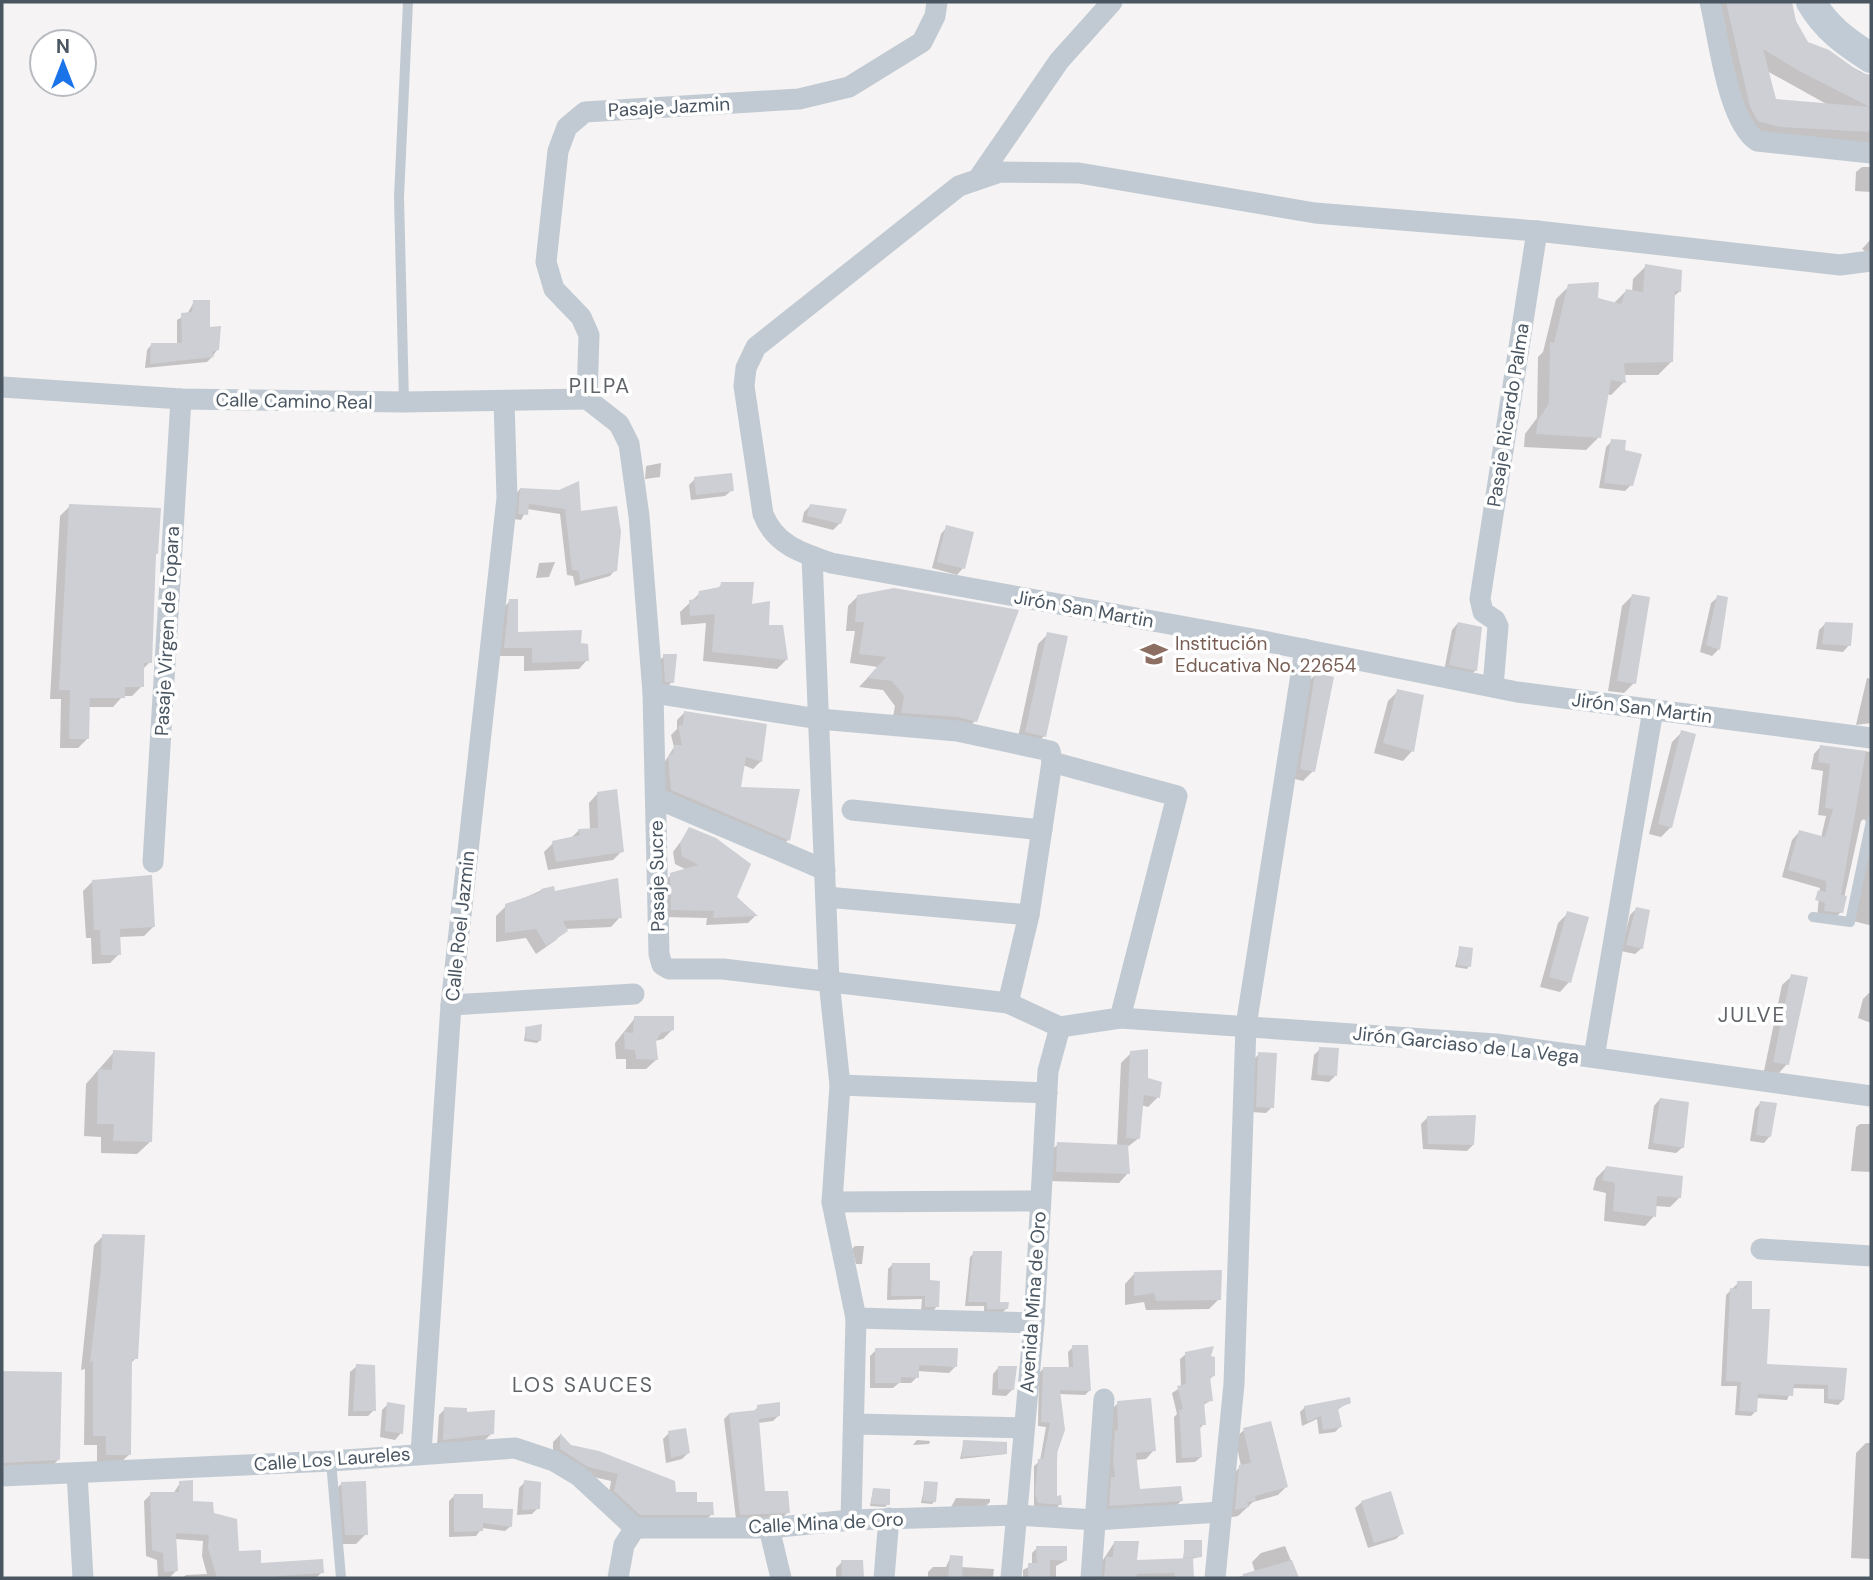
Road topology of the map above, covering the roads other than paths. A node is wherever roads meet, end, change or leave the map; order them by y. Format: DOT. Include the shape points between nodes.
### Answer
graph roads {
  1 [pos="408,2"];
  2 [pos="937,2"];
  3 [pos="1112,2"];
  4 [pos="1710,2"];
  5 [pos="1811,2"];
  6 [pos="1871,58"];
  7 [pos="1871,153"];
  8 [pos="980,176"];
  9 [pos="1537,231"];
  10 [pos="1871,261"];
  11 [pos="2,387"];
  12 [pos="181,399"];
  13 [pos="587,399"];
  14 [pos="505,401"];
  15 [pos="404,402"];
  16 [pos="811,556"];
  17 [pos="1305,649"];
  18 [pos="1493,687"];
  19 [pos="653,693"];
  20 [pos="1653,710"];
  21 [pos="819,719"];
  22 [pos="1871,738"];
  23 [pos="1052,762"];
  24 [pos="656,798"];
  25 [pos="852,810"];
  26 [pos="1871,821"];
  27 [pos="1042,830"];
  28 [pos="153,862"];
  29 [pos="825,870"];
  30 [pos="826,897"];
  31 [pos="1029,915"];
  32 [pos="1813,917"];
  33 [pos="829,981"];
  34 [pos="634,994"];
  35 [pos="1008,1003"];
  36 [pos="451,1005"];
  37 [pos="1120,1018"];
  38 [pos="1246,1026"];
  39 [pos="1060,1027"];
  40 [pos="1594,1057"];
  41 [pos="840,1085"];
  42 [pos="1047,1093"];
  43 [pos="1871,1096"];
  44 [pos="1039,1201"];
  45 [pos="832,1202"];
  46 [pos="1761,1249"];
  47 [pos="1871,1256"];
  48 [pos="856,1318"];
  49 [pos="1034,1323"];
  50 [pos="1104,1399"];
  51 [pos="855,1424"];
  52 [pos="1024,1428"];
  53 [pos="421,1452"];
  54 [pos="331,1461"];
  55 [pos="77,1473"];
  56 [pos="2,1476"];
  57 [pos="1222,1512"];
  58 [pos="1016,1515"];
  59 [pos="889,1518"];
  60 [pos="851,1520"];
  61 [pos="1095,1520"];
  62 [pos="635,1528"];
  63 [pos="769,1528"];
  64 [pos="83,1578"];
  65 [pos="341,1578"];
  66 [pos="618,1578"];
  67 [pos="781,1578"];
  68 [pos="884,1578"];
  69 [pos="1011,1578"];
  70 [pos="1091,1578"];
  71 [pos="1215,1578"];
  1 -- 15 [label="lane" via="399,197"];
  2 -- 13 [label="street, Pasaje Jazmin" via="922,42 849,88 799,99 585,112 567,127 558,151 546,261 554,289 581,317 589,335"];
  3 -- 8 [label="street" via="1059,61"];
  4 -- 7 [label="street" via="1737,116 1748,135 1757,141"];
  5 -- 6 [label="street" via="1839,37"];
  8 -- 9 [label="street" via="1079,173 1315,213"];
  8 -- 16 [label="street, Jirón San Martin" via="959,186 756,346 746,368 744,386 763,514 770,530 788,546"];
  9 -- 10 [label="street" via="1840,265"];
  9 -- 18 [label="street, Pasaje Ricardo Palma" via="1480,599 1480,609 1498,626"];
  11 -- 12 [label="street, Calle Camino Real"];
  12 -- 15 [label="street, Calle Camino Real"];
  12 -- 28 [label="street, Pasaje Virgen de Topara"];
  13 -- 14 [label="street, Calle Camino Real"];
  13 -- 19 [label="street, Pasaje Sucre" via="620,424 629,444"];
  14 -- 15 [label="street, Calle Camino Real"];
  14 -- 36 [label="street, Calle Roel Jazmin" via="507,498"];
  16 -- 17 [label="street, Jirón San Martin"];
  16 -- 21 [label="street"];
  17 -- 18 [label="street, Jirón San Martin"];
  17 -- 38 [label="street"];
  18 -- 20 [label="street, Jirón San Martin"];
  19 -- 21 [label="street"];
  19 -- 24 [label="street, Pasaje Sucre"];
  20 -- 22 [label="street, Jirón San Martin"];
  20 -- 40 [label="street"];
  21 -- 23 [label="street" via="957,731 1050,751"];
  21 -- 29 [label="street"];
  23 -- 27 [label="street"];
  23 -- 37 [label="street" via="1177,796"];
  24 -- 29 [label="street"];
  24 -- 33 [label="street, Pasaje Sucre" via="659,954 663,965 669,970 723,969"];
  25 -- 27 [label="street"];
  26 -- 32 [label="lane" via="1850,922"];
  27 -- 31 [label="street"];
  29 -- 30 [label="street"];
  30 -- 31 [label="street"];
  30 -- 33 [label="street"];
  31 -- 35 [label="street"];
  33 -- 35 [label="street, Pasaje Sucre"];
  33 -- 41 [label="street"];
  34 -- 36 [label="street"];
  35 -- 39 [label="street, Pasaje Sucre"];
  36 -- 53 [label="street, Calle Roel Jazmin"];
  37 -- 38 [label="street, Jirón Garciaso de La Vega"];
  37 -- 39 [label="street, Jirón Garciaso de La Vega"];
  38 -- 40 [label="street, Jirón Garciaso de La Vega" via="1496,1044"];
  38 -- 57 [label="street" via="1234,1384"];
  39 -- 42 [label="street, Avenida Mina de Oro"];
  40 -- 43 [label="street, Jirón Garciaso de La Vega"];
  41 -- 42 [label="street"];
  41 -- 45 [label="street"];
  42 -- 44 [label="street, Avenida Mina de Oro"];
  44 -- 45 [label="street"];
  44 -- 49 [label="street, Avenida Mina de Oro"];
  45 -- 48 [label="street"];
  46 -- 47 [label="street"];
  48 -- 49 [label="street"];
  48 -- 51 [label="street"];
  49 -- 52 [label="street, Avenida Mina de Oro"];
  50 -- 61 [label="street"];
  51 -- 52 [label="street"];
  51 -- 60 [label="street"];
  52 -- 58 [label="street, Avenida Mina de Oro"];
  53 -- 54 [label="street, Calle Los Laureles"];
  53 -- 62 [label="street, Calle Los Laureles" via="515,1448 533,1452 579,1476"];
  54 -- 55 [label="street, Calle Los Laureles"];
  54 -- 65 [label="lane"];
  55 -- 56 [label="street, Calle Los Laureles"];
  55 -- 64 [label="street"];
  57 -- 61 [label="street, Calle Mina de Oro"];
  57 -- 71 [label="street"];
  58 -- 59 [label="street, Calle Mina de Oro"];
  58 -- 61 [label="street, Calle Mina de Oro"];
  58 -- 69 [label="street, Avenida Mina de Oro"];
  59 -- 60 [label="street, Calle Mina de Oro"];
  59 -- 68 [label="street"];
  60 -- 63 [label="street, Calle Mina de Oro"];
  61 -- 70 [label="street"];
  62 -- 63 [label="street, Calle Mina de Oro"];
  62 -- 66 [label="street" via="624,1545"];
  63 -- 67 [label="street"];
}
